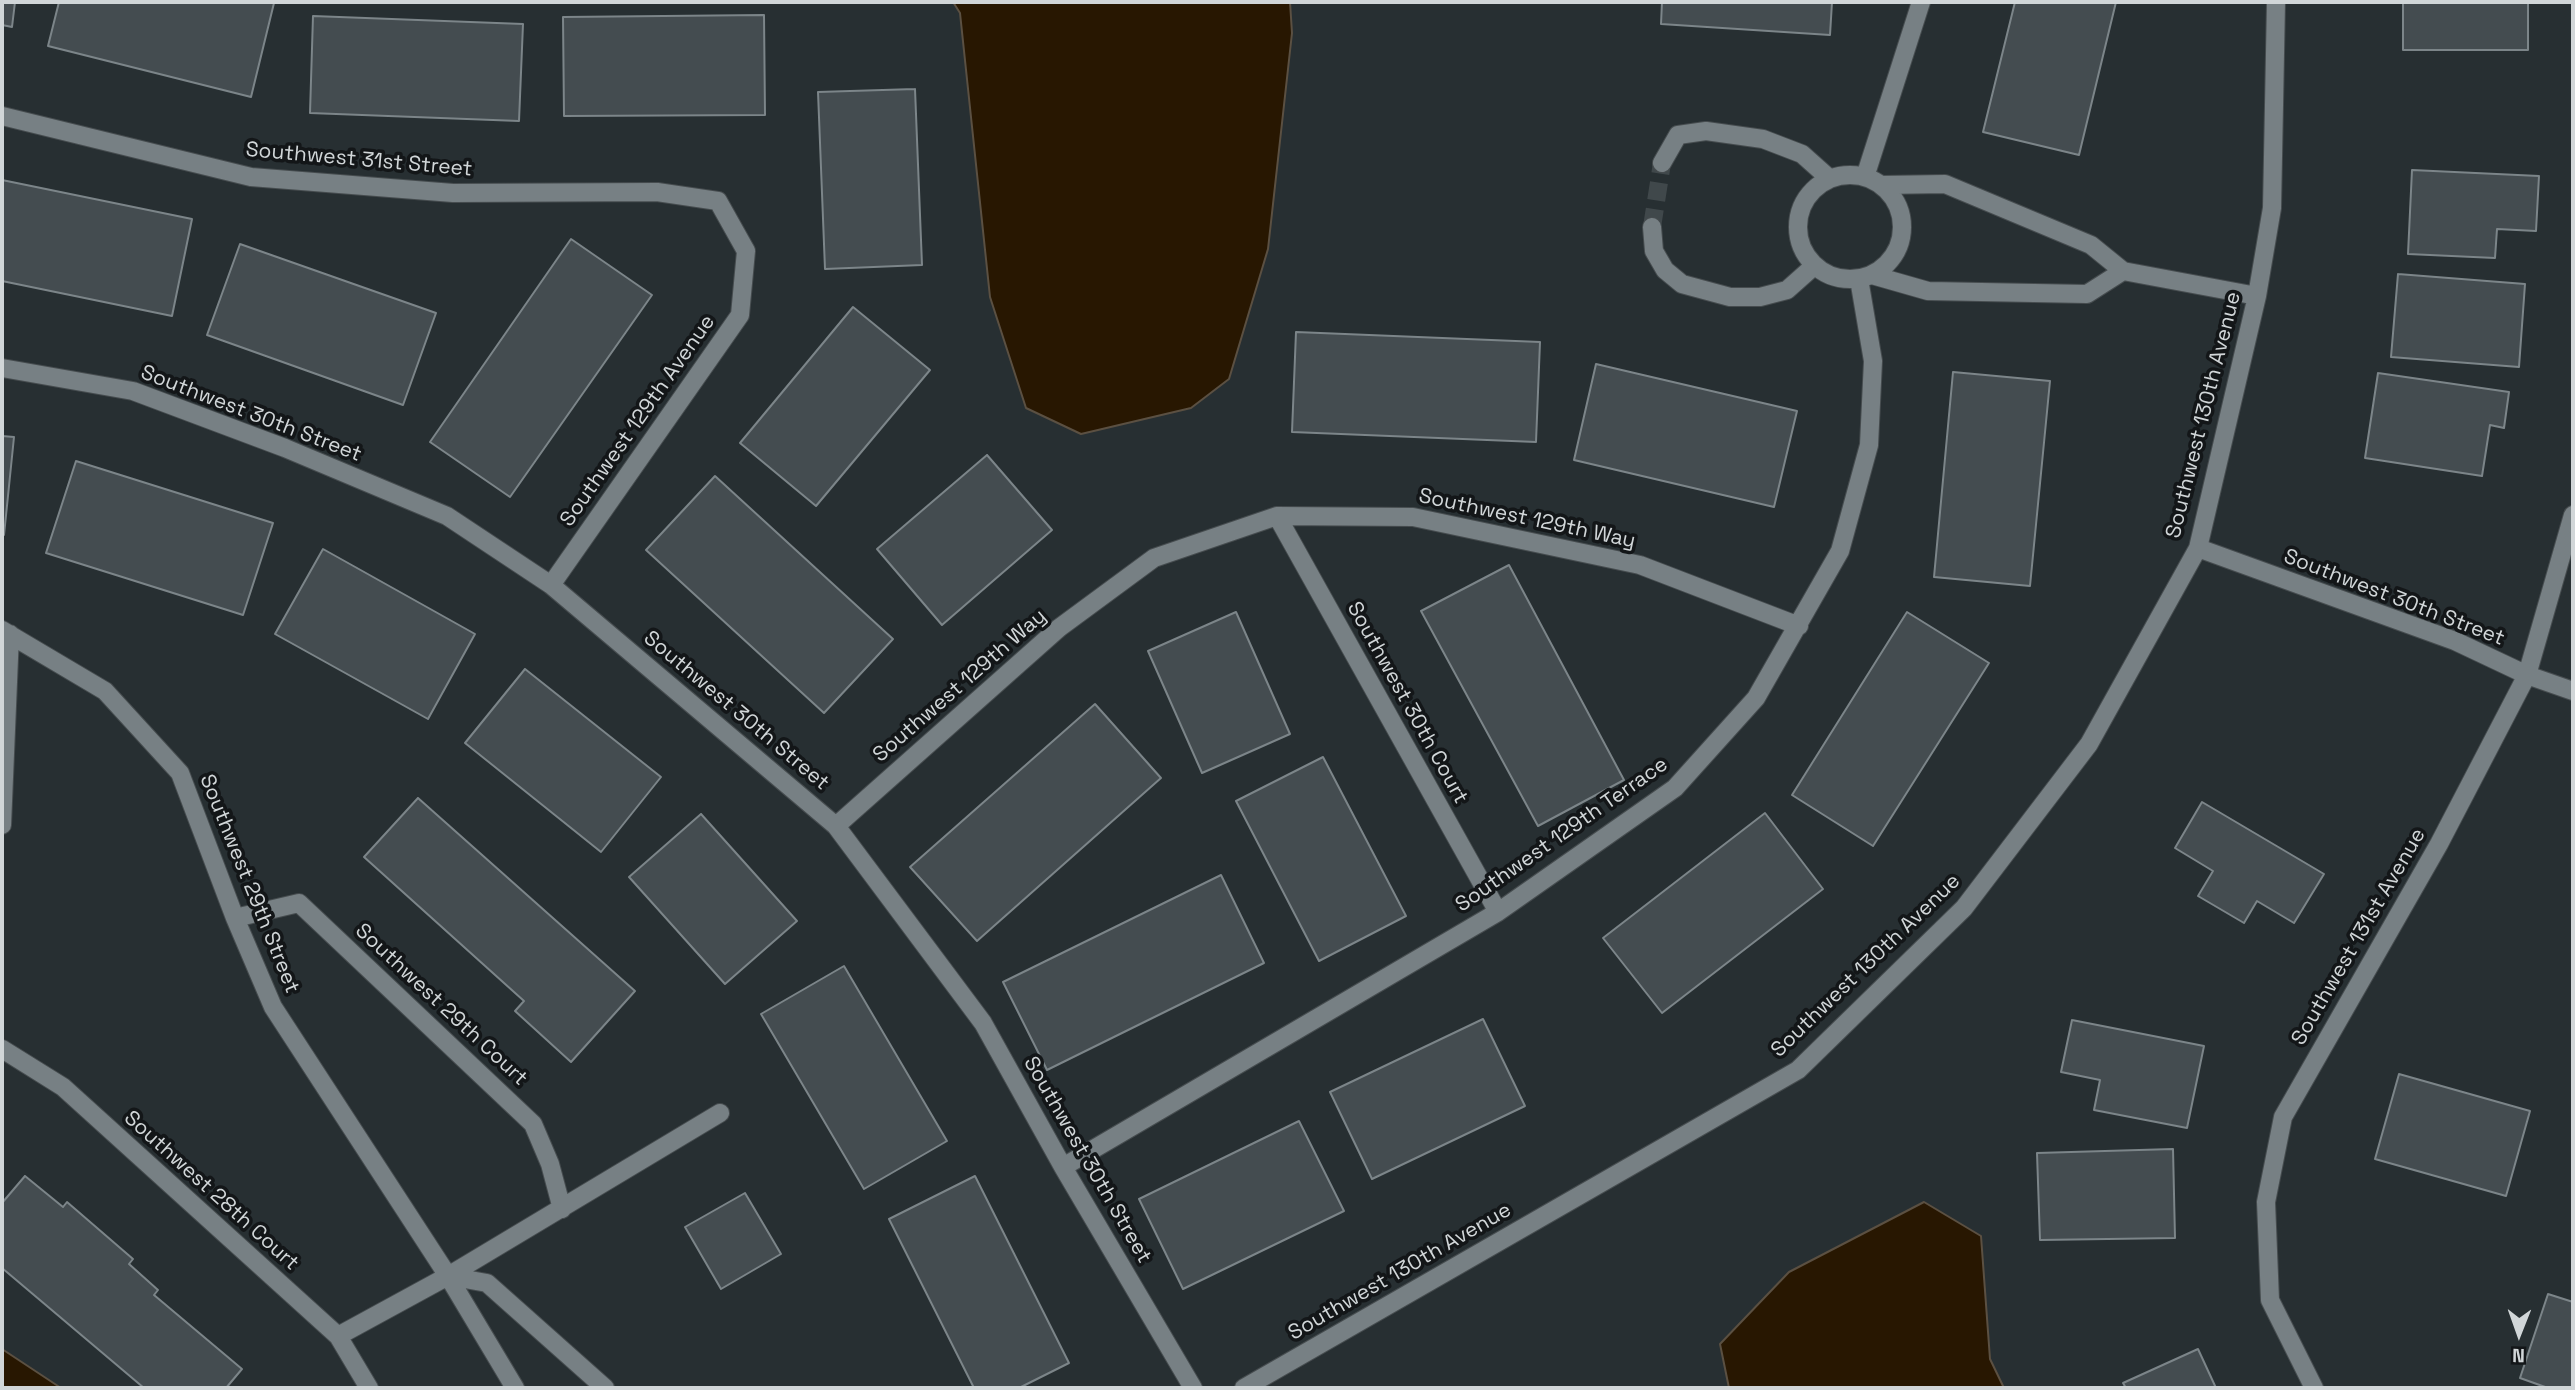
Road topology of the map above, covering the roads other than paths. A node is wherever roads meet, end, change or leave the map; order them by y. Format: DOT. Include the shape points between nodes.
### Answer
graph roads {
  1 [pos="1921,2"];
  2 [pos="2276,2"];
  3 [pos="2,116"];
  4 [pos="1662,163"];
  5 [pos="1830,179"];
  6 [pos="1873,181"];
  7 [pos="718,201"];
  8 [pos="1652,227"];
  9 [pos="1814,266"];
  10 [pos="2123,271"];
  11 [pos="1866,277"];
  12 [pos="2257,296"];
  13 [pos="2,368"];
  14 [pos="2573,515"];
  15 [pos="1277,516"];
  16 [pos="2198,548"];
  17 [pos="551,585"];
  18 [pos="1799,626"];
  19 [pos="6,632"];
  20 [pos="2527,675"];
  21 [pos="2573,691"];
  22 [pos="2,825"];
  23 [pos="836,826"];
  24 [pos="1498,912"];
  25 [pos="235,918"];
  26 [pos="2,1049"];
  27 [pos="720,1113"];
  28 [pos="1063,1167"];
  29 [pos="562,1209"];
  30 [pos="448,1276"];
  31 [pos="338,1336"];
  32 [pos="369,1388"];
  33 [pos="514,1388"];
  34 [pos="605,1388"];
  35 [pos="1193,1388"];
  36 [pos="1244,1388"];
  37 [pos="2314,1388"];
  1 -- 6 [label="street"];
  2 -- 12 [label="street, Southwest 130th Avenue" via="2272,208"];
  3 -- 7 [label="street, Southwest 31st Street" via="251,177 453,193 657,191"];
  4 -- 5 [label="street" via="1678,135 1706,131 1763,139 1802,154"];
  5 -- 6 [label="street" via="1848,175"];
  5 -- 9 [label="street" via="1804,201 1798,217 1803,252"];
  6 -- 10 [label="street" via="1945,184 2091,245"];
  6 -- 11 [label="street" via="1894,198 1903,232 1887,265"];
  7 -- 17 [label="street, Southwest 129th Avenue" via="746,251 740,315"];
  8 -- 9 [label="street" via="1654,251 1665,270 1682,284 1730,297 1760,297 1787,290"];
  9 -- 11 [label="street" via="1835,277"];
  10 -- 11 [label="street" via="2087,294 1927,291"];
  10 -- 12 [label="street"];
  11 -- 18 [label="street, Southwest 129th Terrace" via="1873,360 1869,445 1840,551"];
  12 -- 16 [label="street, Southwest 130th Avenue"];
  13 -- 17 [label="street, Southwest 30th Street" via="133,391 285,448 447,516"];
  14 -- 20 [label="street, Southwest 131st Avenue"];
  15 -- 18 [label="street, Southwest 129th Way" via="1426,519 1640,565"];
  15 -- 23 [label="street, Southwest 129th Way" via="1154,558 1059,628"];
  15 -- 24 [label="street, Southwest 30th Court"];
  16 -- 20 [label="street, Southwest 30th Street" via="2455,641"];
  16 -- 36 [label="street, Southwest 130th Avenue" via="2089,744 1964,908 1798,1070"];
  17 -- 23 [label="street, Southwest 30th Street"];
  18 -- 24 [label="street, Southwest 129th Terrace" via="1756,698 1675,788"];
  19 -- 22 [label="street"];
  19 -- 25 [label="street, Southwest 29th Street" via="106,691 180,773"];
  20 -- 21 [label="street, Southwest 30th Street"];
  20 -- 37 [label="street, Southwest 131st Avenue" via="2439,844 2283,1117 2266,1202 2270,1300"];
  23 -- 28 [label="street, Southwest 30th Street" via="983,1023"];
  24 -- 28 [label="street, Southwest 129th Terrace"];
  25 -- 29 [label="street, Southwest 29th Court" via="299,903 533,1124"];
  25 -- 30 [label="street, Southwest 29th Street" via="273,1007"];
  26 -- 31 [label="street, Southwest 28th Court" via="63,1087"];
  27 -- 29 [label="street"];
  28 -- 35 [label="street, Southwest 30th Street"];
  29 -- 30 [label="street"];
  30 -- 31 [label="street"];
  30 -- 33 [label="street, Southwest 29th Street"];
  30 -- 34 [label="street" via="487,1283"];
  31 -- 32 [label="street, Southwest 28th Court"];
}
